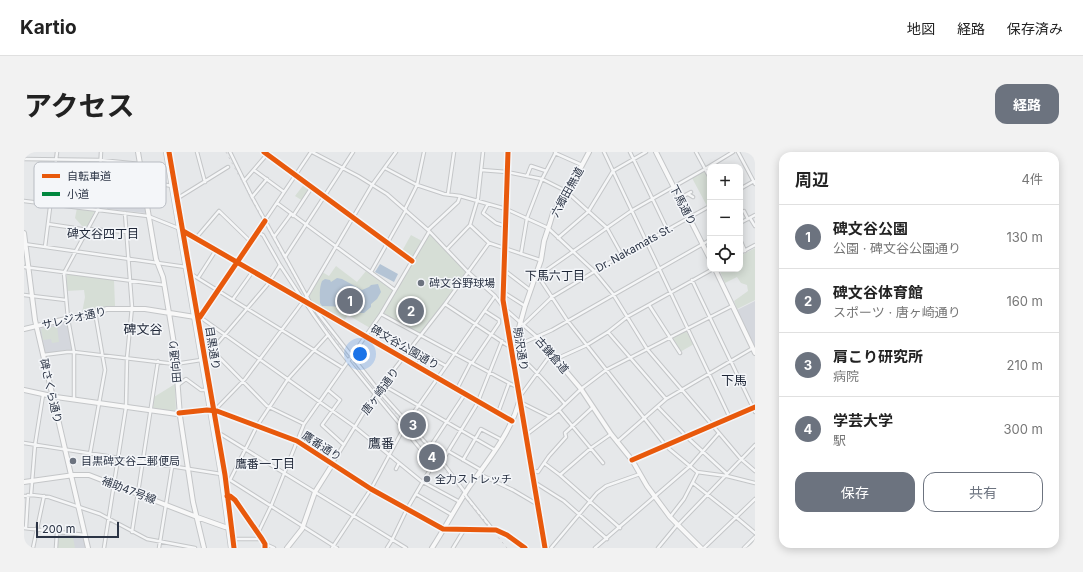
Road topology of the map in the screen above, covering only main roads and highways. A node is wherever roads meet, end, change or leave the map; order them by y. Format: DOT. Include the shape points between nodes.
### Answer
graph roads {
  1 [pos="166,152"];
  2 [pos="169,152"];
  3 [pos="181,230"];
  4 [pos="197,317"];
  5 [pos="203,359"];
  6 [pos="211,411"];
  7 [pos="230,528"];
  8 [pos="231,548"];
  9 [pos="234,548"];
  1 -- 3 [label="main road, 目黒通り"];
  2 -- 3 [label="main road, 目黒通り"];
  3 -- 4 [label="main road, 目黒通り"];
  3 -- 4 [label="main road, 目黒通り"];
  4 -- 5 [label="main road, 目黒通り"];
  5 -- 6 [label="main road, 目黒通り"];
  5 -- 6 [label="main road, 目黒通り"];
  6 -- 7 [label="main road, 目黒通り"];
  6 -- 7 [label="main road, 目黒通り" via="228,480"];
  7 -- 8 [label="main road, 目黒通り"];
  7 -- 9 [label="main road, 目黒通り"];
}
